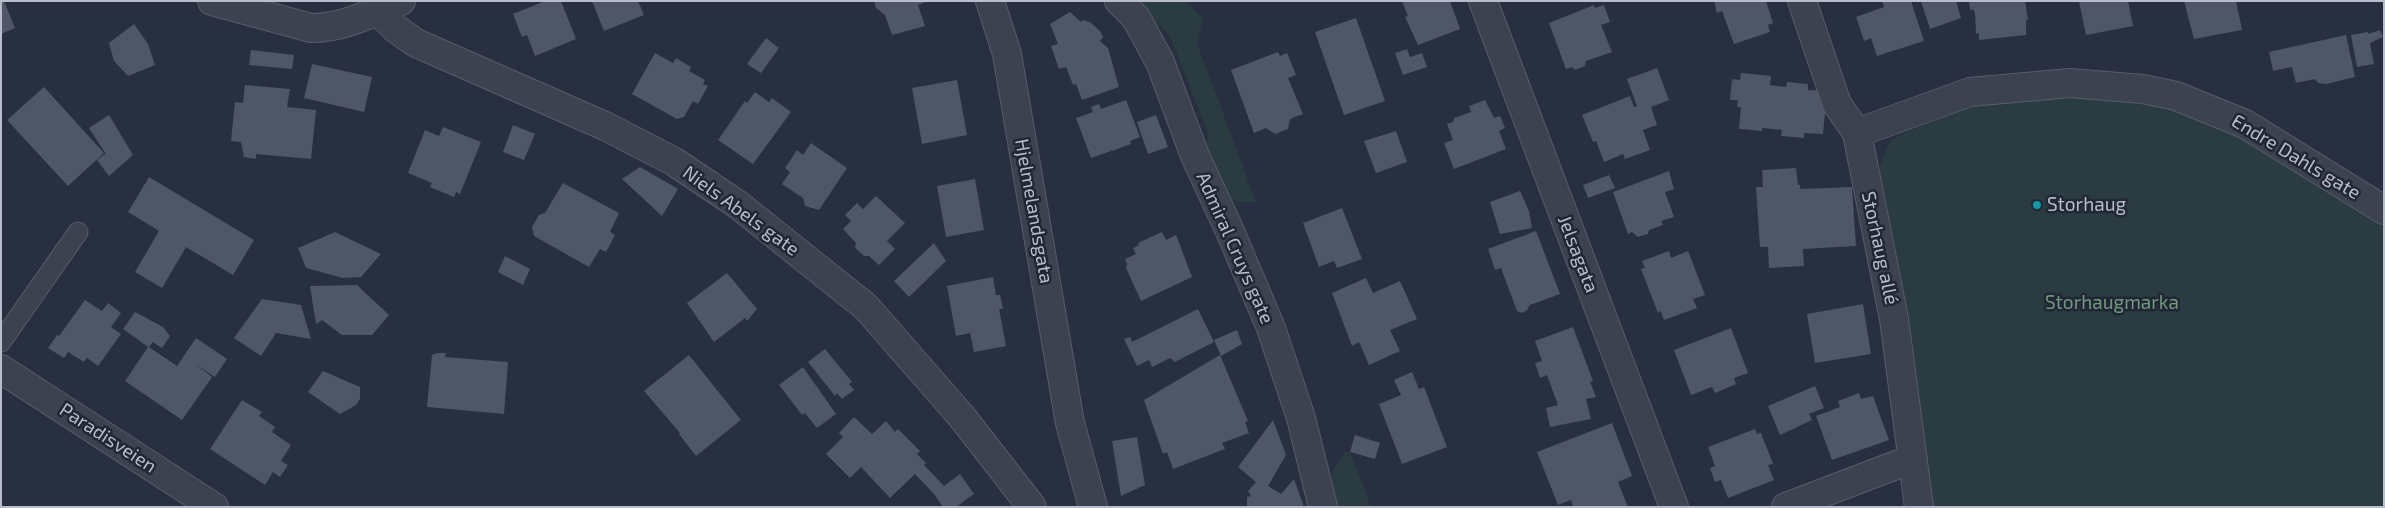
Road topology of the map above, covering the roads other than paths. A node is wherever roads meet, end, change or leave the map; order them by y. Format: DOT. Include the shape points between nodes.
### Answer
graph roads {
  1 [pos="212,1"];
  2 [pos="990,1"];
  3 [pos="1119,1"];
  4 [pos="1483,1"];
  5 [pos="1802,1"];
  6 [pos="390,6"];
  7 [pos="1857,134"];
  8 [pos="2384,210"];
  9 [pos="78,232"];
  10 [pos="1,342"];
  11 [pos="1,369"];
  12 [pos="1070,423"];
  13 [pos="1912,459"];
  14 [pos="214,507"];
  15 [pos="1032,507"];
  16 [pos="1074,507"];
  17 [pos="1093,507"];
  18 [pos="1323,507"];
  19 [pos="1674,507"];
  20 [pos="1786,507"];
  21 [pos="1919,507"];
  1 -- 6 [label="street" via="311,28 336,26"];
  2 -- 12 [label="street, Hjelmelandsgata" via="1007,54"];
  3 -- 18 [label="street, Admiral Cruys gate" via="1136,18 1160,62 1195,156 1271,328 1300,418"];
  4 -- 19 [label="street, Jelsagata"];
  5 -- 7 [label="street, Storhaug allé" via="1837,104"];
  6 -- 15 [label="street, Niels Abels gate" via="396,29 416,43 605,126 673,161 738,204 866,307 962,417"];
  7 -- 8 [label="street, Endre Dahls gate" via="1970,92 2070,83 2143,89 2176,96 2245,124"];
  7 -- 13 [label="street, Storhaug allé" via="1894,319"];
  9 -- 10 [label="lane"];
  11 -- 14 [label="street, Paradisveien"];
  12 -- 16 [label="street, Hjelmelandsgata"];
  12 -- 17 [label="street, Hjelmelandsgata"];
  13 -- 20 [label="street"];
  13 -- 21 [label="street, Storhaug allé"];
}
